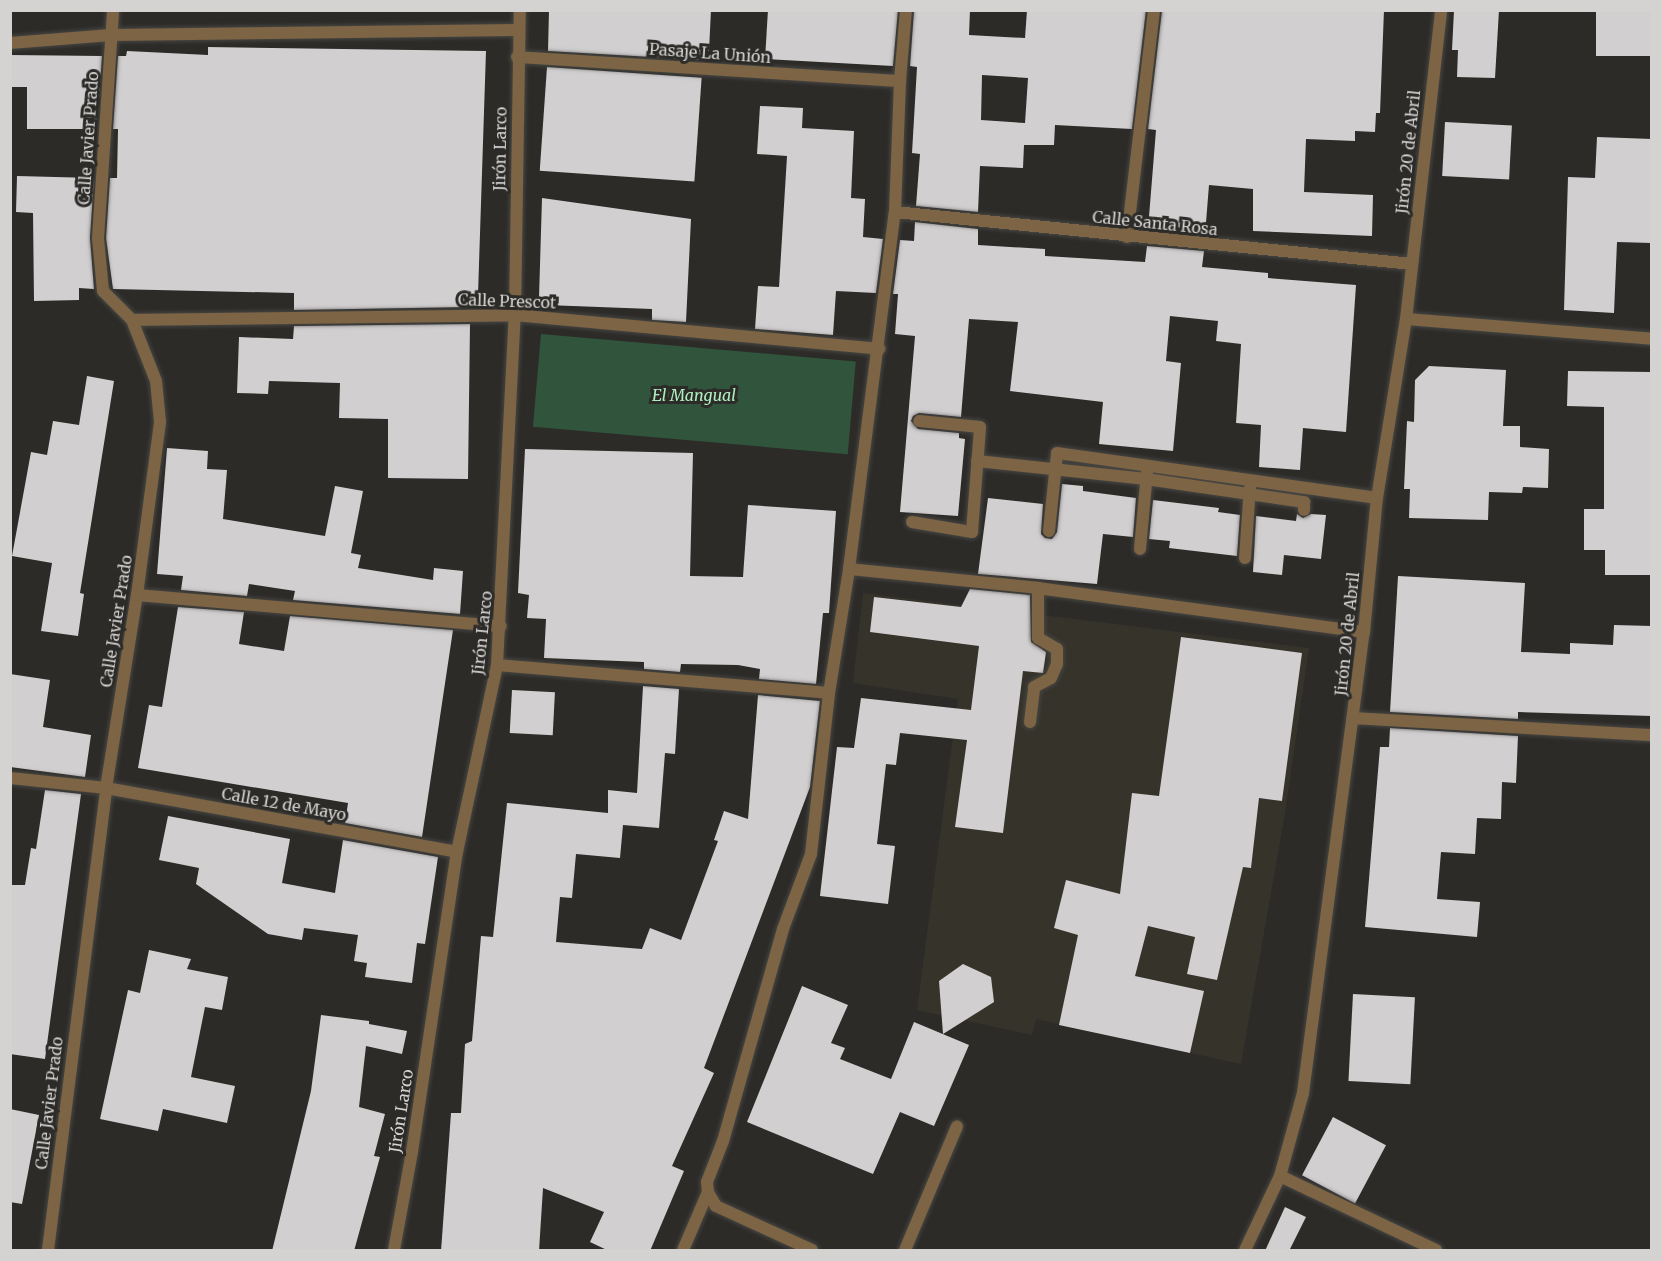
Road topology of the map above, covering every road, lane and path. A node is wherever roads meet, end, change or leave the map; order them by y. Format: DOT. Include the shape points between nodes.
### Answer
graph roads {
  1 [pos="113,10"];
  2 [pos="520,10"];
  3 [pos="906,10"];
  4 [pos="1154,10"];
  5 [pos="1441,10"];
  6 [pos="519,30"];
  7 [pos="111,35"];
  8 [pos="10,43"];
  9 [pos="518,57"];
  10 [pos="900,81"];
  11 [pos="895,212"];
  12 [pos="1127,237"];
  13 [pos="1412,264"];
  14 [pos="514,315"];
  15 [pos="1406,319"];
  16 [pos="132,320"];
  17 [pos="1652,339"];
  18 [pos="879,349"];
  19 [pos="919,421"];
  20 [pos="977,461"];
  21 [pos="1147,466"];
  22 [pos="1056,470"];
  23 [pos="1146,479"];
  24 [pos="1250,488"];
  25 [pos="1377,498"];
  26 [pos="1304,510"];
  27 [pos="912,522"];
  28 [pos="1049,531"];
  29 [pos="1140,549"];
  30 [pos="1245,558"];
  31 [pos="849,569"];
  32 [pos="1038,588"];
  33 [pos="137,595"];
  34 [pos="501,626"];
  35 [pos="1364,632"];
  36 [pos="497,665"];
  37 [pos="828,693"];
  38 [pos="1354,718"];
  39 [pos="1030,722"];
  40 [pos="1652,735"];
  41 [pos="10,778"];
  42 [pos="106,788"];
  43 [pos="457,852"];
  44 [pos="957,1126"];
  45 [pos="1280,1176"];
  46 [pos="708,1192"];
  47 [pos="48,1251"];
  48 [pos="394,1251"];
  49 [pos="683,1251"];
  50 [pos="812,1251"];
  51 [pos="905,1251"];
  52 [pos="1245,1251"];
  53 [pos="1436,1251"];
  1 -- 7 [label="street, Calle Javier Prado"];
  2 -- 6 [label="street, Jirón Larco"];
  3 -- 10 [label="street"];
  4 -- 12 [label="street"];
  5 -- 13 [label="street, Jirón 20 de Abril"];
  6 -- 7 [label="street"];
  6 -- 9 [label="street, Jirón Larco"];
  7 -- 8 [label="street"];
  7 -- 16 [label="street, Calle Javier Prado" via="98,238 103,291"];
  9 -- 10 [label="street, Pasaje La Unión"];
  9 -- 14 [label="street, Jirón Larco"];
  10 -- 11 [label="street"];
  11 -- 12 [label="street, Calle Santa Rosa"];
  11 -- 18 [label="street"];
  12 -- 13 [label="street, Calle Santa Rosa"];
  13 -- 15 [label="street, Jirón 20 de Abril"];
  14 -- 16 [label="street, Calle Prescot"];
  14 -- 18 [label="street, Calle Prescot"];
  14 -- 34 [label="street, Jirón Larco"];
  15 -- 17 [label="street"];
  15 -- 25 [label="street, Jirón 20 de Abril"];
  16 -- 33 [label="street, Calle Javier Prado" via="156,381 160,422"];
  18 -- 31 [label="street"];
  19 -- 20 [label="street" via="980,427"];
  20 -- 22 [label="street"];
  20 -- 27 [label="street" via="972,532"];
  21 -- 22 [label="street" via="1057,453"];
  21 -- 23 [label="street"];
  21 -- 24 [label="street"];
  22 -- 23 [label="street"];
  22 -- 28 [label="street"];
  23 -- 24 [label="street"];
  23 -- 29 [label="street"];
  24 -- 25 [label="street"];
  24 -- 26 [label="street" via="1304,502"];
  24 -- 30 [label="street"];
  25 -- 35 [label="street, Jirón 20 de Abril"];
  31 -- 32 [label="street"];
  31 -- 37 [label="street"];
  32 -- 35 [label="street"];
  32 -- 39 [label="street" via="1038,638 1057,650 1057,664 1051,678 1034,687"];
  33 -- 34 [label="street"];
  33 -- 42 [label="street, Calle Javier Prado"];
  34 -- 36 [label="street, Jirón Larco"];
  35 -- 38 [label="street, Jirón 20 de Abril"];
  36 -- 37 [label="street"];
  36 -- 43 [label="street, Jirón Larco"];
  37 -- 46 [label="street" via="811,855 773,961 723,1141 706,1182"];
  38 -- 40 [label="street"];
  38 -- 45 [label="street, Jirón 20 de Abril" via="1303,1093"];
  41 -- 42 [label="street, Calle 12 de Mayo"];
  42 -- 43 [label="street, Calle 12 de Mayo"];
  42 -- 47 [label="street, Calle Javier Prado"];
  43 -- 48 [label="street, Jirón Larco"];
  44 -- 51 [label="street"];
  45 -- 52 [label="street, Jirón 20 de Abril"];
  45 -- 53 [label="street"];
  46 -- 49 [label="street"];
  46 -- 50 [label="street" via="716,1206"];
}
